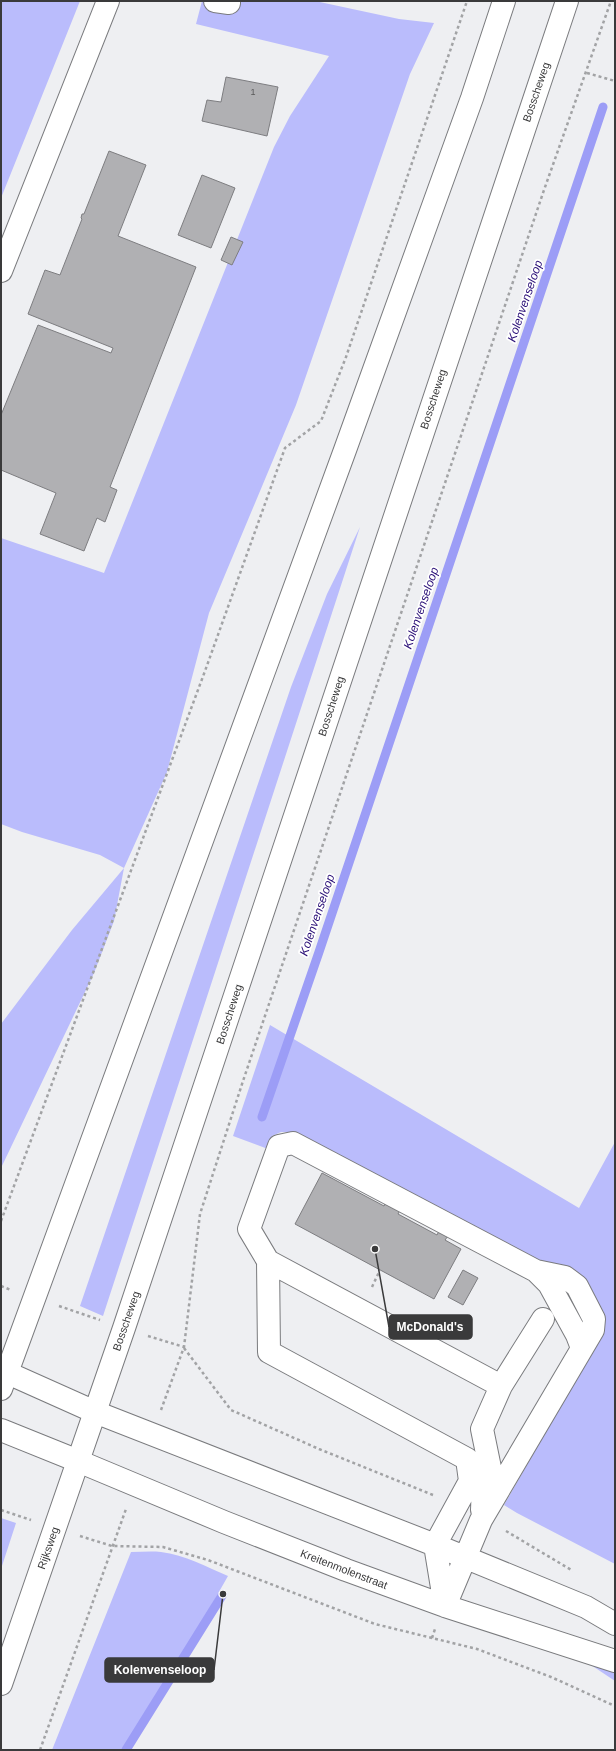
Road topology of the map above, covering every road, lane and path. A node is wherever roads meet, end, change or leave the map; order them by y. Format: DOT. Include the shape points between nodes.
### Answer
graph roads {
  1 [pos="108,1"];
  2 [pos="467,1"];
  3 [pos="504,1"];
  4 [pos="567,1"];
  5 [pos="611,1"];
  6 [pos="587,73"];
  7 [pos="615,81"];
  8 [pos="1,271"];
  9 [pos="1,1221"];
  10 [pos="268,1261"];
  11 [pos="1,1286"];
  12 [pos="35,1298"];
  13 [pos="543,1319"];
  14 [pos="124,1328"];
  15 [pos="184,1347"];
  16 [pos="3,1377"];
  17 [pos="501,1386"];
  18 [pos="95,1412"];
  19 [pos="1,1430"];
  20 [pos="78,1462"];
  21 [pos="456,1506"];
  22 [pos="481,1520"];
  23 [pos="435,1545"];
  24 [pos="465,1558"];
  25 [pos="574,1572"];
  26 [pos="445,1606"];
  27 [pos="615,1624"];
  28 [pos="615,1661"];
  29 [pos="1,1684"];
  30 [pos="615,1706"];
  31 [pos="40,1750"];
  1 -- 8 [label="main road"];
  2 -- 9 [label="path" via="343,365 321,421 285,448"];
  3 -- 12 [label="main road" via="472,98"];
  4 -- 14 [label="main road, Bosscheweg"];
  5 -- 6 [label="path"];
  6 -- 7 [label="path"];
  6 -- 15 [label="path" via="539,205 200,1214"];
  10 -- 17 [label="main road"];
  10 -- 21 [label="main road" via="269,1352 467,1459 470,1481"];
  10 -- 22 [label="main road" via="249,1229 279,1146 293,1143 536,1271 565,1277 577,1286 595,1322 593,1330"];
  11 -- 12 [label="path"];
  12 -- 14 [label="path"];
  12 -- 16 [label="main road"];
  13 -- 17 [label="main road"];
  14 -- 15 [label="path"];
  14 -- 18 [label="main road, Bosscheweg"];
  15 -- 21 [label="path" via="231,1410"];
  16 -- 18 [label="main road"];
  17 -- 22 [label="main road" via="482,1429 490,1468 483,1486"];
  18 -- 20 [label="main road, Rijksweg"];
  18 -- 23 [label="main road"];
  19 -- 20 [label="main road, Kreitenmolenstraat"];
  20 -- 26 [label="main road, Kreitenmolenstraat" via="231,1525"];
  20 -- 29 [label="main road, Rijksweg"];
  21 -- 23 [label="main road"];
  22 -- 24 [label="main road"];
  22 -- 25 [label="path" via="500,1528"];
  23 -- 24 [label="main road"];
  23 -- 26 [label="main road"];
  24 -- 26 [label="main road"];
  24 -- 27 [label="main road" via="586,1607"];
  26 -- 28 [label="main road, Kreitenmolenstraat"];
  30 -- 31 [label="path" via="551,1677 477,1649 375,1624 208,1560 163,1547 112,1546"];
}
